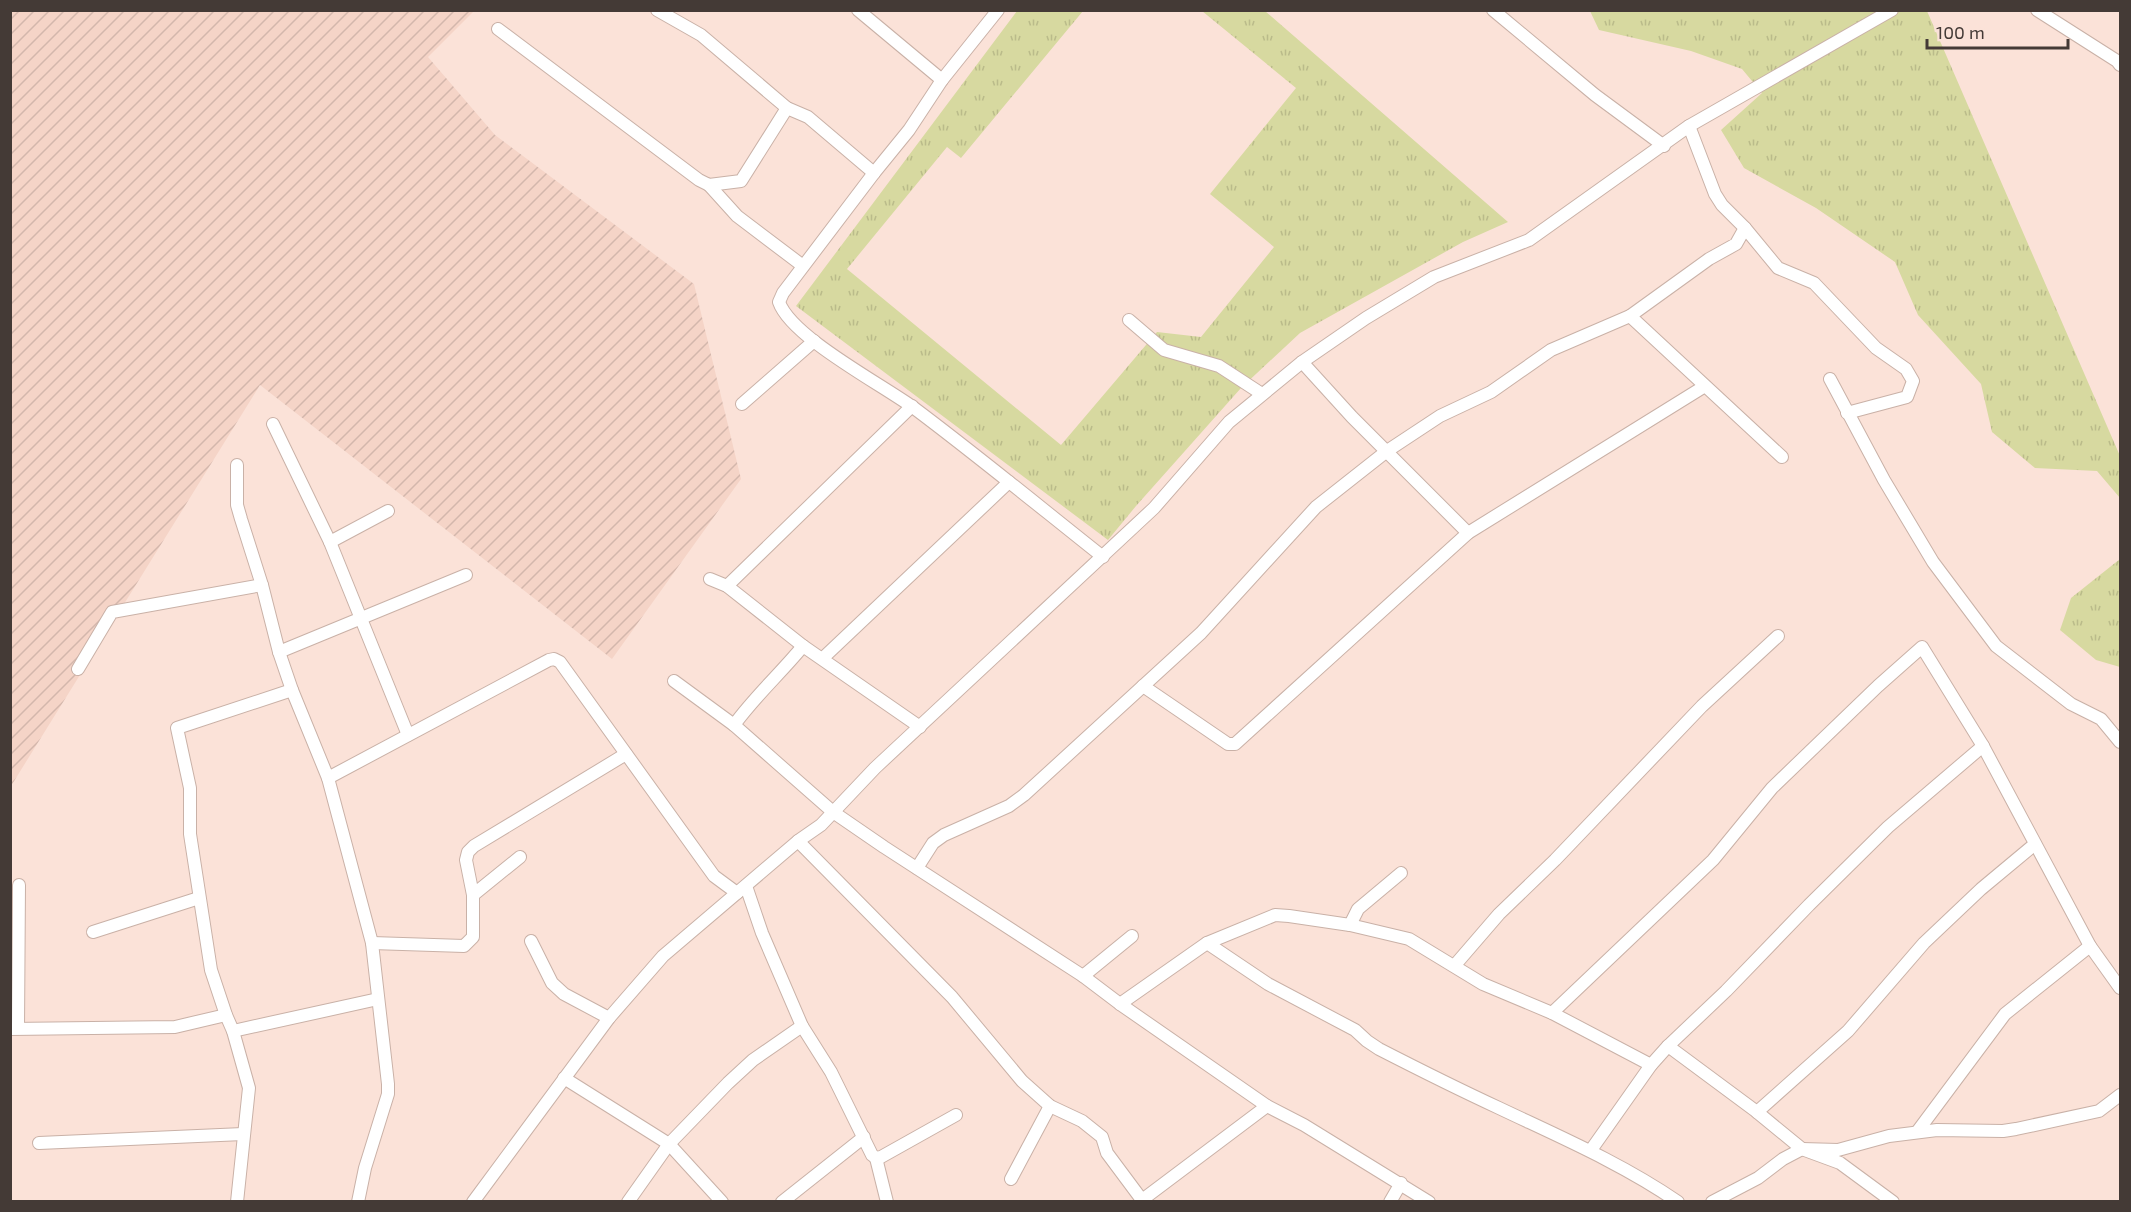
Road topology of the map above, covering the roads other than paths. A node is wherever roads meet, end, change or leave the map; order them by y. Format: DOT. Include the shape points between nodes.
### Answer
graph roads {
  1 [pos="657,10"];
  2 [pos="858,10"];
  3 [pos="998,10"];
  4 [pos="1493,10"];
  5 [pos="1892,10"];
  6 [pos="2037,10"];
  7 [pos="498,28"];
  8 [pos="2120,62"];
  9 [pos="942,80"];
  10 [pos="787,108"];
  11 [pos="1694,124"];
  12 [pos="1664,146"];
  13 [pos="874,173"];
  14 [pos="709,185"];
  15 [pos="1745,228"];
  16 [pos="803,266"];
  17 [pos="1630,316"];
  18 [pos="1129,320"];
  19 [pos="814,341"];
  20 [pos="1302,362"];
  21 [pos="1830,379"];
  22 [pos="1705,386"];
  23 [pos="1262,394"];
  24 [pos="742,404"];
  25 [pos="912,406"];
  26 [pos="1847,413"];
  27 [pos="273,423"];
  28 [pos="1387,452"];
  29 [pos="1782,457"];
  30 [pos="237,465"];
  31 [pos="1009,482"];
  32 [pos="388,511"];
  33 [pos="1468,533"];
  34 [pos="330,542"];
  35 [pos="1103,558"];
  36 [pos="466,575"];
  37 [pos="710,579"];
  38 [pos="262,585"];
  39 [pos="727,586"];
  40 [pos="361,619"];
  41 [pos="1778,636"];
  42 [pos="804,646"];
  43 [pos="279,652"];
  44 [pos="823,658"];
  45 [pos="78,669"];
  46 [pos="674,681"];
  47 [pos="1143,686"];
  48 [pos="292,690"];
  49 [pos="734,725"];
  50 [pos="920,727"];
  51 [pos="408,735"];
  52 [pos="2121,742"];
  53 [pos="1983,746"];
  54 [pos="626,754"];
  55 [pos="328,778"];
  56 [pos="833,812"];
  57 [pos="798,841"];
  58 [pos="2035,844"];
  59 [pos="520,857"];
  60 [pos="917,868"];
  61 [pos="1401,873"];
  62 [pos="19,885"];
  63 [pos="742,889"];
  64 [pos="473,895"];
  65 [pos="199,898"];
  66 [pos="1350,925"];
  67 [pos="93,932"];
  68 [pos="1132,936"];
  69 [pos="531,941"];
  70 [pos="372,943"];
  71 [pos="1207,943"];
  72 [pos="2090,946"];
  73 [pos="1455,965"];
  74 [pos="1083,976"];
  75 [pos="2121,988"];
  76 [pos="378,999"];
  77 [pos="1120,1004"];
  78 [pos="1552,1014"];
  79 [pos="226,1015"];
  80 [pos="609,1018"];
  81 [pos="801,1026"];
  82 [pos="14,1028"];
  83 [pos="233,1031"];
  84 [pos="1668,1046"];
  85 [pos="1651,1065"];
  86 [pos="564,1078"];
  87 [pos="2121,1095"];
  88 [pos="1050,1106"];
  89 [pos="1267,1106"];
  90 [pos="1757,1112"];
  91 [pos="956,1114"];
  92 [pos="1917,1132"];
  93 [pos="243,1134"];
  94 [pos="864,1137"];
  95 [pos="39,1143"];
  96 [pos="669,1144"];
  97 [pos="1803,1149"];
  98 [pos="1591,1150"];
  99 [pos="876,1158"];
  100 [pos="1011,1179"];
  101 [pos="1401,1184"];
  102 [pos="1144,1201"];
  103 [pos="237,1202"];
  104 [pos="358,1202"];
  105 [pos="473,1202"];
  106 [pos="628,1202"];
  107 [pos="722,1202"];
  108 [pos="782,1202"];
  109 [pos="887,1202"];
  110 [pos="1390,1202"];
  111 [pos="1429,1202"];
  112 [pos="1678,1202"];
  113 [pos="1712,1202"];
  114 [pos="1893,1202"];
  1 -- 10 [label="street" via="701,34"];
  2 -- 9 [label="street"];
  3 -- 9 [label="street"];
  4 -- 12 [label="street"];
  5 -- 11 [label="street"];
  6 -- 8 [label="street"];
  7 -- 14 [label="street"];
  9 -- 13 [label="street" via="913,126"];
  10 -- 13 [label="street" via="808,117"];
  10 -- 14 [label="street" via="741,181"];
  11 -- 12 [label="street"];
  11 -- 15 [label="street" via="1715,194"];
  12 -- 20 [label="street" via="1529,240 1434,277"];
  13 -- 16 [label="street"];
  14 -- 16 [label="street" via="737,216"];
  15 -- 17 [label="street" via="1736,244 1708,259"];
  15 -- 26 [label="street" via="1778,268 1814,283 1876,348 1906,369 1913,381 1907,397"];
  16 -- 19 [label="street" via="779,302 788,319"];
  17 -- 22 [label="street"];
  17 -- 28 [label="street" via="1551,350 1508,381 1440,416"];
  18 -- 23 [label="street" via="1164,350 1220,366"];
  19 -- 24 [label="street"];
  19 -- 25 [label="street"];
  20 -- 23 [label="street"];
  20 -- 28 [label="street"];
  21 -- 26 [label="street"];
  22 -- 29 [label="street"];
  22 -- 33 [label="street"];
  23 -- 35 [label="street" via="1229,422 1154,508"];
  25 -- 31 [label="street"];
  25 -- 39 [label="street"];
  26 -- 52 [label="street" via="1933,562 1996,646 2071,704 2101,718"];
  27 -- 34 [label="street"];
  28 -- 33 [label="street"];
  28 -- 47 [label="street" via="1316,507 1201,633"];
  30 -- 38 [label="street" via="237,506"];
  31 -- 35 [label="street"];
  31 -- 44 [label="street"];
  32 -- 34 [label="street"];
  33 -- 47 [label="street" via="1235,744 1228,744"];
  34 -- 40 [label="street"];
  35 -- 50 [label="street"];
  36 -- 40 [label="street"];
  37 -- 39 [label="street"];
  38 -- 43 [label="street"];
  38 -- 45 [label="street" via="112,612"];
  39 -- 42 [label="street"];
  40 -- 43 [label="street"];
  40 -- 51 [label="street"];
  41 -- 73 [label="street" via="1702,706 1555,861 1499,914"];
  42 -- 44 [label="street"];
  42 -- 49 [label="street"];
  43 -- 48 [label="street"];
  44 -- 50 [label="street"];
  46 -- 49 [label="street"];
  47 -- 60 [label="street" via="1024,795 944,835 933,843"];
  48 -- 55 [label="street"];
  48 -- 65 [label="street" via="177,728 190,788 190,834"];
  49 -- 56 [label="street"];
  50 -- 56 [label="street"];
  51 -- 54 [label="street" via="554,659"];
  51 -- 55 [label="street"];
  53 -- 58 [label="street"];
  53 -- 78 [label="street" via="1922,647 1772,788 1713,860"];
  53 -- 84 [label="street" via="1888,827"];
  54 -- 63 [label="street" via="714,876"];
  54 -- 64 [label="street" via="474,846 466,860"];
  55 -- 70 [label="street"];
  56 -- 57 [label="street"];
  56 -- 60 [label="street"];
  57 -- 63 [label="street"];
  57 -- 88 [label="street" via="952,997 1022,1081"];
  58 -- 72 [label="street"];
  58 -- 90 [label="street" via="1924,943 1848,1031"];
  59 -- 64 [label="street"];
  60 -- 74 [label="street"];
  61 -- 66 [label="street" via="1358,909"];
  62 -- 82 [label="street"];
  63 -- 80 [label="street" via="663,956"];
  63 -- 81 [label="street"];
  64 -- 70 [label="street" via="472,937 464,946"];
  65 -- 67 [label="street"];
  65 -- 79 [label="street" via="211,970"];
  66 -- 71 [label="street" via="1275,915"];
  66 -- 73 [label="street" via="1409,939"];
  68 -- 74 [label="street"];
  69 -- 80 [label="street" via="552,983 564,994"];
  70 -- 76 [label="street"];
  71 -- 77 [label="street"];
  71 -- 98 [label="street" via="1269,984 1354,1030 1379,1049"];
  72 -- 75 [label="street"];
  72 -- 92 [label="street" via="2005,1014"];
  73 -- 78 [label="street" via="1483,984"];
  74 -- 77 [label="street"];
  76 -- 83 [label="street"];
  76 -- 104 [label="street" via="388,1094"];
  77 -- 89 [label="street"];
  78 -- 85 [label="street"];
  79 -- 82 [label="street" via="175,1028"];
  79 -- 83 [label="street"];
  80 -- 86 [label="street"];
  81 -- 94 [label="street" via="831,1072"];
  81 -- 96 [label="street" via="746,1065"];
  83 -- 93 [label="street" via="249,1088"];
  84 -- 85 [label="street"];
  84 -- 90 [label="street"];
  85 -- 98 [label="street"];
  86 -- 96 [label="street"];
  86 -- 105 [label="street"];
  87 -- 92 [label="street" via="2099,1111 2016,1129"];
  88 -- 100 [label="street"];
  88 -- 102 [label="street" via="1082,1121 1102,1137 1107,1153"];
  89 -- 101 [label="street"];
  89 -- 102 [label="street"];
  90 -- 97 [label="street"];
  91 -- 99 [label="street"];
  92 -- 97 [label="street" via="1838,1150"];
  93 -- 95 [label="street"];
  93 -- 103 [label="street"];
  94 -- 99 [label="street"];
  94 -- 108 [label="street"];
  96 -- 106 [label="street"];
  96 -- 107 [label="street"];
  97 -- 113 [label="street"];
  97 -- 114 [label="street" via="1840,1163"];
  98 -- 112 [label="street"];
  99 -- 109 [label="street"];
  101 -- 110 [label="street"];
  101 -- 111 [label="street"];
}
